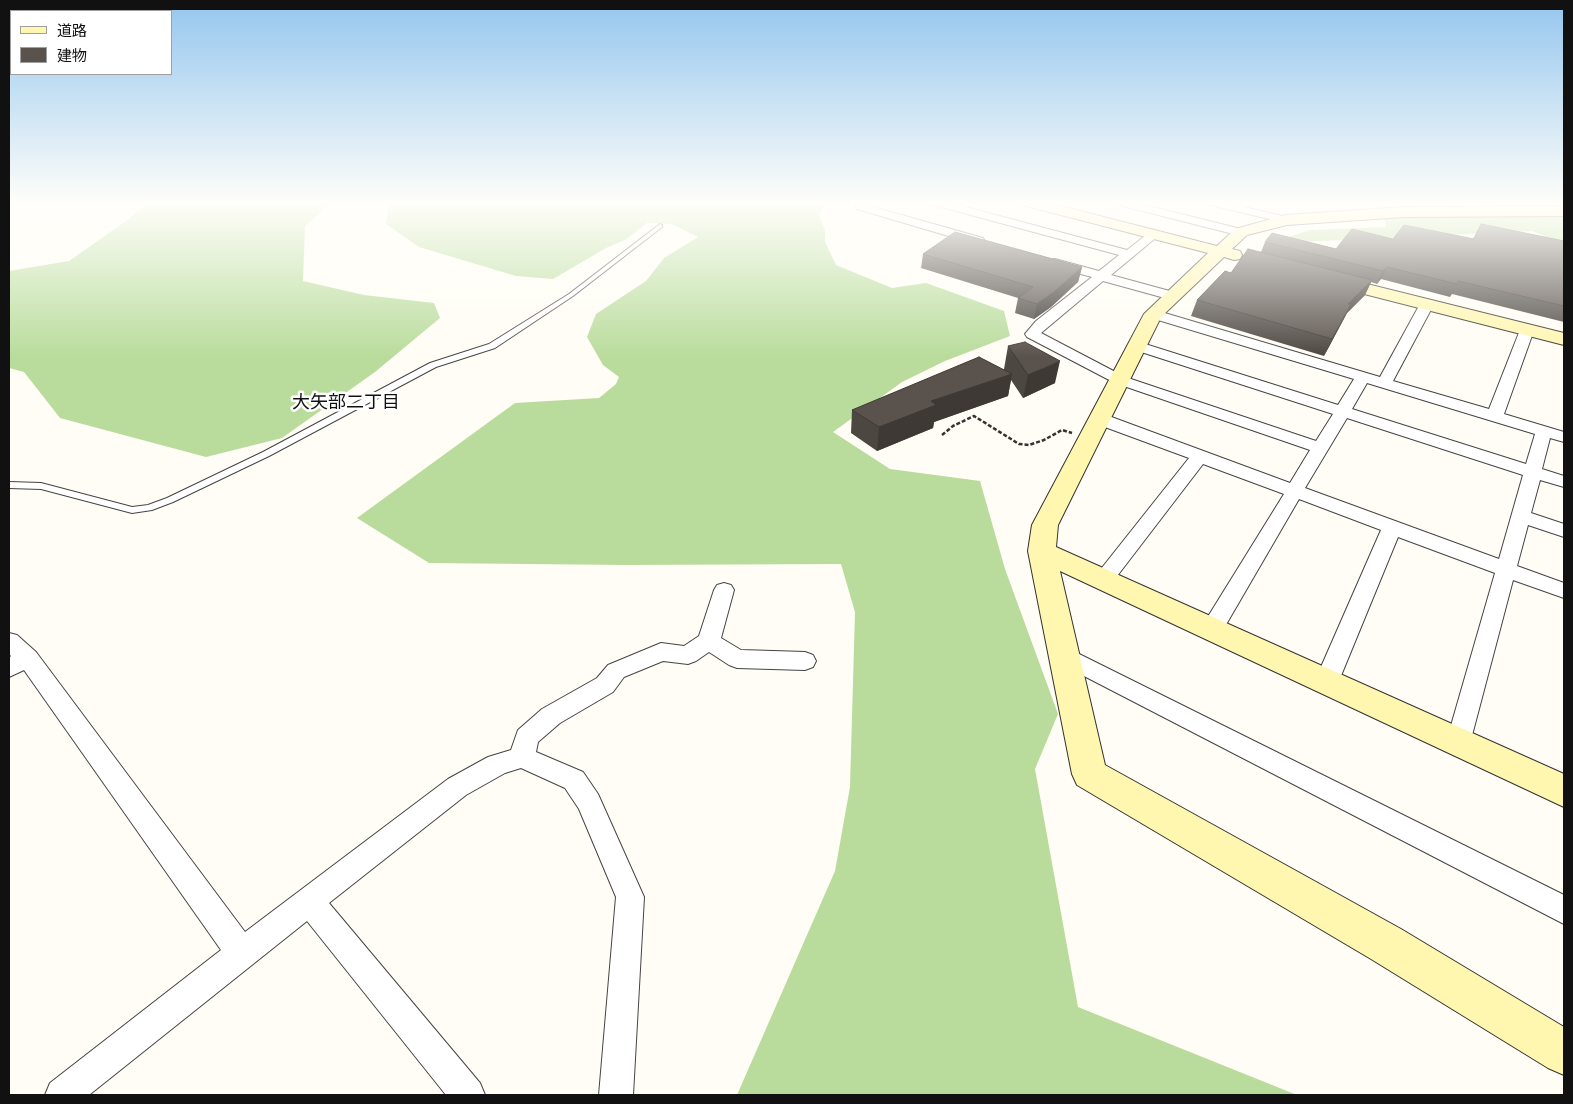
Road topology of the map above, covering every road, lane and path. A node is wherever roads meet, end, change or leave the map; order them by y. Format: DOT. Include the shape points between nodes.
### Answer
graph roads {
  1 [pos="625,254"];
  2 [pos="1128,254"];
  3 [pos="1216,254"];
  4 [pos="1229,254"];
  5 [pos="1247,258"];
  6 [pos="1043,259"];
  7 [pos="1314,275"];
  8 [pos="1100,276"];
  9 [pos="1172,296"];
  10 [pos="1427,304"];
  11 [pos="1153,314"];
  12 [pos="1527,330"];
  13 [pos="1564,339"];
  14 [pos="1137,346"];
  15 [pos="1363,377"];
  16 [pos="1120,380"];
  17 [pos="1384,383"];
  18 [pos="1342,411"];
  19 [pos="1495,416"];
  20 [pos="1096,429"];
  21 [pos="1544,431"];
  22 [pos="942,435"];
  23 [pos="1564,437"];
  24 [pos="1320,448"];
  25 [pos="1200,456"];
  26 [pos="1532,472"];
  27 [pos="1564,482"];
  28 [pos="9,485"];
  29 [pos="1294,491"];
  30 [pos="1520,516"];
  31 [pos="1392,527"];
  32 [pos="1564,532"];
  33 [pos="1042,551"];
  34 [pos="1506,569"];
  35 [pos="1104,579"];
  36 [pos="724,590"];
  37 [pos="1564,591"];
  38 [pos="1212,629"];
  39 [pos="709,641"];
  40 [pos="1063,655"];
  41 [pos="15,656"];
  42 [pos="805,661"];
  43 [pos="1326,683"];
  44 [pos="1458,743"];
  45 [pos="522,758"];
  46 [pos="1564,791"];
  47 [pos="309,901"];
  48 [pos="1564,910"];
  49 [pos="242,953"];
  50 [pos="1564,1052"];
  51 [pos="62,1095"];
  52 [pos="468,1095"];
  53 [pos="616,1095"];
  1 -- 28 [label="lane" via="571,296 492,346 433,365 266,454 149,508 132,510 41,486"];
  2 -- 8 [label="street"];
  3 -- 9 [label="street"];
  4 -- 5 [label="street"];
  6 -- 8 [label="street"];
  7 -- 10 [label="street"];
  8 -- 9 [label="street"];
  8 -- 16 [label="street" via="1032,334"];
  9 -- 11 [label="street"];
  10 -- 12 [label="street"];
  10 -- 17 [label="street"];
  11 -- 14 [label="street"];
  11 -- 15 [label="street"];
  12 -- 13 [label="street"];
  12 -- 19 [label="street"];
  14 -- 16 [label="street"];
  14 -- 18 [label="street"];
  15 -- 17 [label="street"];
  15 -- 18 [label="street"];
  16 -- 20 [label="street"];
  16 -- 24 [label="street"];
  17 -- 19 [label="street"];
  18 -- 24 [label="street"];
  18 -- 26 [label="street"];
  19 -- 21 [label="street"];
  20 -- 22 [label="path" via="1062,430 1029,445 1019,444 974,416"];
  20 -- 25 [label="street"];
  20 -- 33 [label="street" via="1045,525"];
  21 -- 23 [label="street"];
  21 -- 26 [label="street"];
  24 -- 29 [label="street"];
  25 -- 29 [label="street"];
  25 -- 35 [label="street"];
  26 -- 27 [label="street"];
  26 -- 30 [label="street"];
  29 -- 31 [label="street"];
  29 -- 38 [label="street"];
  30 -- 32 [label="street"];
  30 -- 34 [label="street"];
  31 -- 34 [label="street"];
  31 -- 43 [label="street"];
  33 -- 35 [label="street"];
  33 -- 40 [label="street"];
  34 -- 37 [label="street"];
  34 -- 44 [label="street"];
  35 -- 38 [label="street"];
  36 -- 39 [label="street"];
  38 -- 43 [label="street"];
  39 -- 42 [label="street" via="737,659"];
  39 -- 45 [label="street" via="688,655 661,652 616,671 605,685 551,716 527,737"];
  40 -- 48 [label="street"];
  40 -- 50 [label="street" via="1090,774 1386,944"];
  41 -- 49 [label="street"];
  43 -- 44 [label="street"];
  44 -- 46 [label="street"];
  45 -- 47 [label="street" via="497,765 457,787"];
  45 -- 53 [label="street" via="574,780 589,802 630,898"];
  47 -- 49 [label="street"];
  47 -- 52 [label="street"];
  49 -- 51 [label="street"];
}
